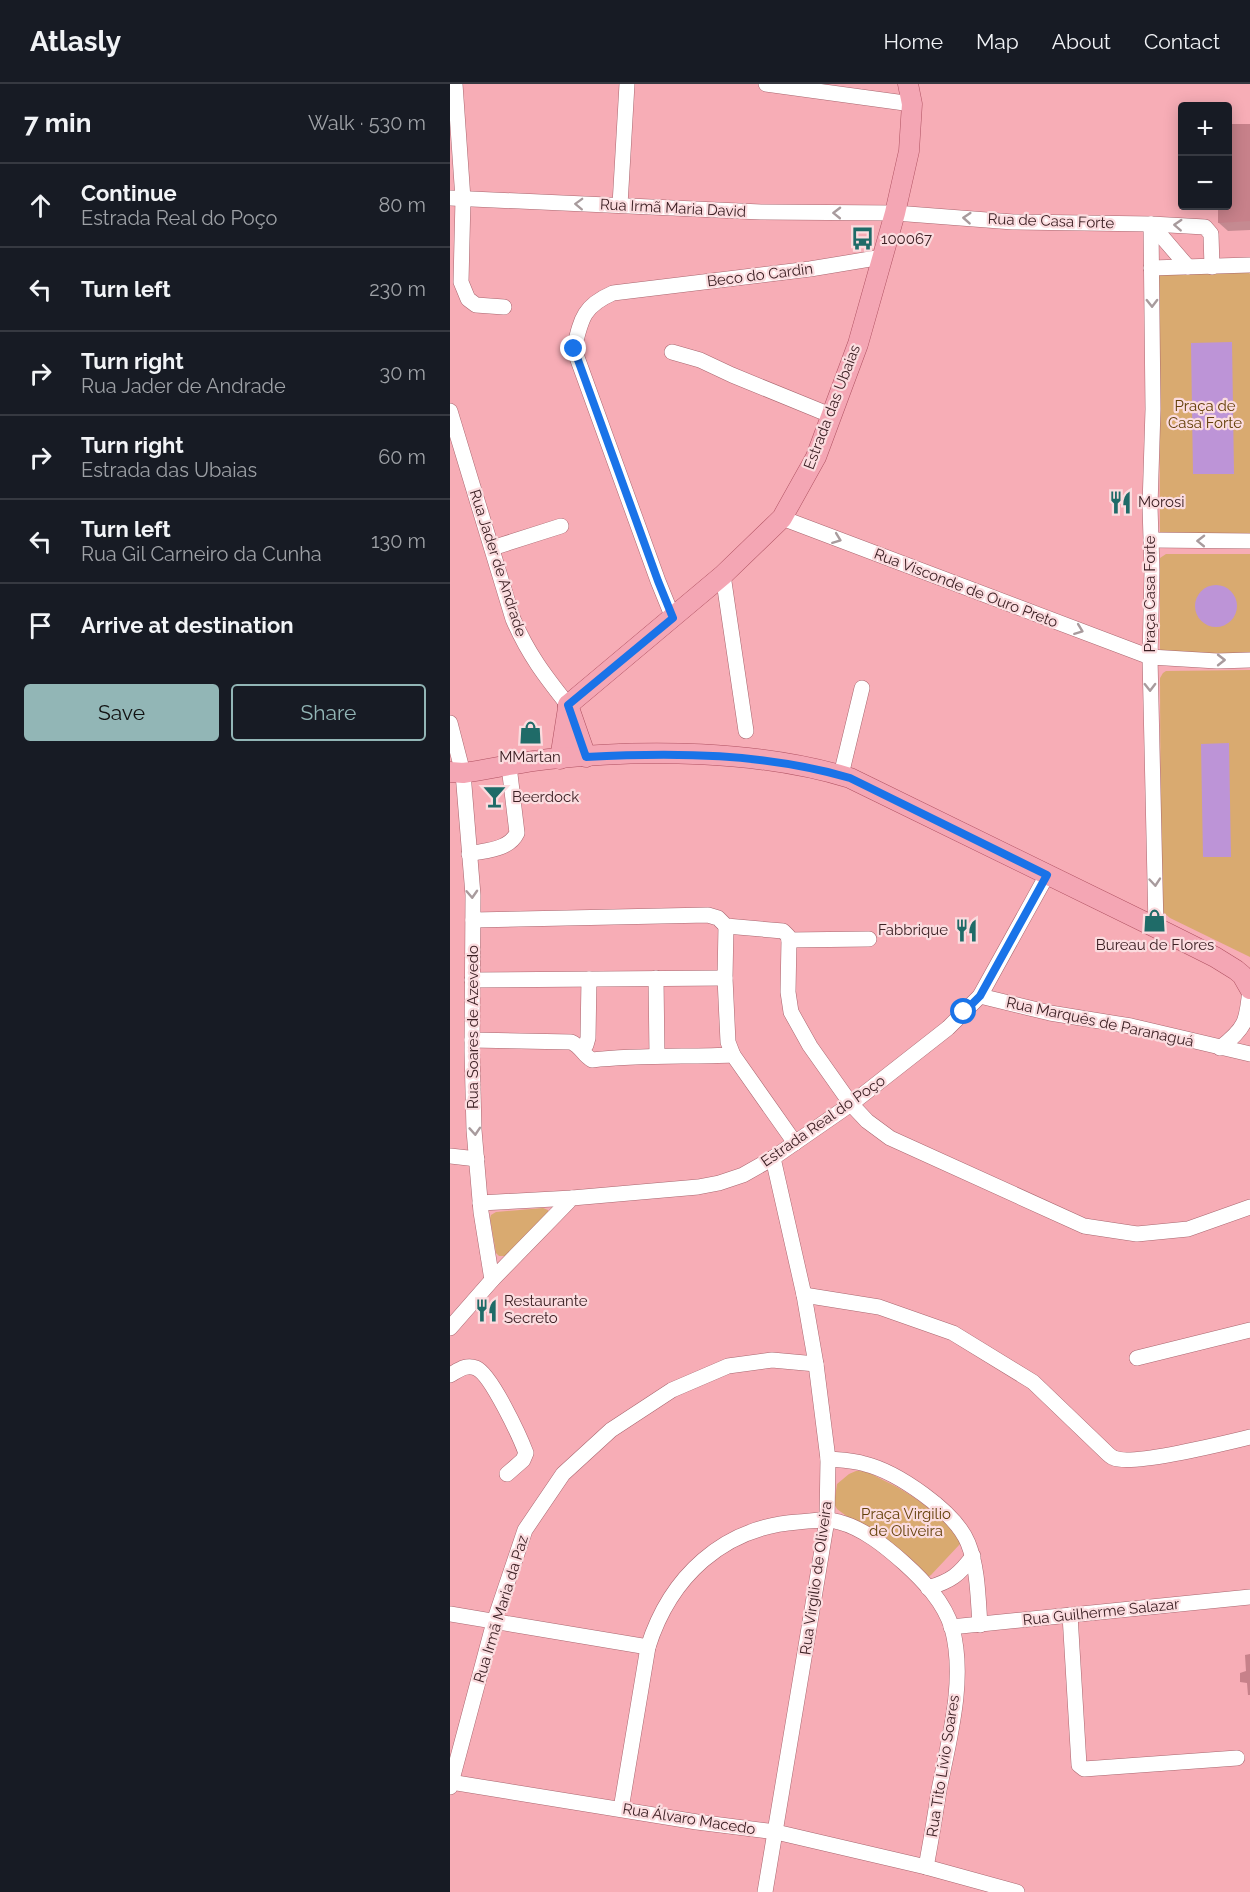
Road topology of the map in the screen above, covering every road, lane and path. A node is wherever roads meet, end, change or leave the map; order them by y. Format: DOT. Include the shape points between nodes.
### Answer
graph roads {
  1 [pos="455,84"];
  2 [pos="627,84"];
  3 [pos="766,84"];
  4 [pos="909,84"];
  5 [pos="912,104"];
  6 [pos="456,199"];
  7 [pos="620,205"];
  8 [pos="895,213"];
  9 [pos="1151,224"];
  10 [pos="882,257"];
  11 [pos="1250,266"];
  12 [pos="1188,267"];
  13 [pos="1212,267"];
  14 [pos="1151,268"];
  15 [pos="504,307"];
  16 [pos="672,352"];
  17 [pos="450,411"];
  18 [pos="830,415"];
  19 [pos="783,518"];
  20 [pos="561,526"];
  21 [pos="1151,540"];
  22 [pos="1250,541"];
  23 [pos="492,548"];
  24 [pos="723,575"];
  25 [pos="673,618"];
  26 [pos="1150,657"];
  27 [pos="1250,660"];
  28 [pos="862,688"];
  29 [pos="568,705"];
  30 [pos="450,723"];
  31 [pos="746,731"];
  32 [pos="586,757"];
  33 [pos="560,759"];
  34 [pos="509,766"];
  35 [pos="456,772"];
  36 [pos="841,775"];
  37 [pos="469,854"];
  38 [pos="1047,875"];
  39 [pos="473,920"];
  40 [pos="726,927"];
  41 [pos="1156,927"];
  42 [pos="868,939"];
  43 [pos="789,940"];
  44 [pos="656,978"];
  45 [pos="725,978"];
  46 [pos="589,979"];
  47 [pos="472,980"];
  48 [pos="1250,989"];
  49 [pos="980,996"];
  50 [pos="472,1040"];
  51 [pos="1220,1048"];
  52 [pos="582,1049"];
  53 [pos="1250,1054"];
  54 [pos="733,1055"];
  55 [pos="657,1056"];
  56 [pos="851,1104"];
  57 [pos="795,1143"];
  58 [pos="450,1156"];
  59 [pos="773,1158"];
  60 [pos="477,1160"];
  61 [pos="572,1198"];
  62 [pos="480,1203"];
  63 [pos="1250,1207"];
  64 [pos="492,1280"];
  65 [pos="804,1295"];
  66 [pos="450,1328"];
  67 [pos="1250,1330"];
  68 [pos="1137,1358"];
  69 [pos="816,1365"];
  70 [pos="450,1375"];
  71 [pos="1250,1437"];
  72 [pos="828,1459"];
  73 [pos="507,1474"];
  74 [pos="827,1520"];
  75 [pos="973,1556"];
  76 [pos="928,1588"];
  77 [pos="1250,1597"];
  78 [pos="450,1614"];
  79 [pos="1070,1615"];
  80 [pos="494,1622"];
  81 [pos="980,1625"];
  82 [pos="951,1627"];
  83 [pos="648,1647"];
  84 [pos="1237,1758"];
  85 [pos="450,1784"];
  86 [pos="621,1809"];
  87 [pos="776,1832"];
  88 [pos="926,1867"];
  89 [pos="765,1892"];
  90 [pos="1017,1892"];
  1 -- 6 [label="street"];
  2 -- 7 [label="street"];
  3 -- 5 [label="street"];
  4 -- 5 [label="main road, Estrada das Ubaias"];
  5 -- 8 [label="main road, Estrada das Ubaias" via="909,151"];
  7 -- 6 [label="street, Rua Irmã Maria David, one-way"];
  6 -- 15 [label="street" via="464,291 476,305"];
  8 -- 7 [label="street, Rua Irmã Maria David, one-way"];
  9 -- 8 [label="street, Rua de Casa Forte, one-way" via="1013,222"];
  8 -- 10 [label="main road, Estrada das Ubaias"];
  9 -- 12 [label="street"];
  13 -- 9 [label="street, Rua de Casa Forte, one-way" via="1211,234 1207,228"];
  9 -- 14 [label="street, Praça Casa Forte"];
  10 -- 18 [label="main road, Estrada das Ubaias" via="858,344"];
  10 -- 25 [label="street, Beco do Cardin" via="614,293 599,299 581,318 574,349"];
  11 -- 13 [label="street"];
  12 -- 13 [label="street"];
  12 -- 14 [label="street"];
  14 -- 21 [label="street, Praça Casa Forte, one-way"];
  16 -- 18 [label="street"];
  17 -- 23 [label="street, Rua Jader de Andrade"];
  18 -- 19 [label="main road, Estrada das Ubaias" via="816,457"];
  19 -- 24 [label="main road, Estrada das Ubaias"];
  19 -- 26 [label="street, Rua Visconde de Ouro Preto, one-way"];
  20 -- 23 [label="street"];
  22 -- 21 [label="street, one-way"];
  21 -- 26 [label="street, Praça Casa Forte"];
  23 -- 29 [label="street, Rua Jader de Andrade" via="522,640"];
  24 -- 25 [label="main road, Estrada das Ubaias"];
  24 -- 31 [label="street"];
  25 -- 29 [label="main road, Estrada das Ubaias"];
  26 -- 27 [label="street, one-way"];
  26 -- 41 [label="street, Praça Casa Forte, one-way"];
  28 -- 36 [label="street"];
  29 -- 32 [label="main road, Rua Jader de Andrade"];
  29 -- 33 [label="main road"];
  30 -- 35 [label="street, Rua Soares de Azevedo"];
  32 -- 33 [label="main road"];
  32 -- 36 [label="main road" via="728,757 781,761"];
  33 -- 34 [label="main road"];
  34 -- 35 [label="main road"];
  34 -- 37 [label="street" via="517,833 514,840"];
  35 -- 37 [label="street, Rua Soares de Azevedo"];
  36 -- 38 [label="main road"];
  37 -- 39 [label="street, Rua Soares de Azevedo, one-way"];
  38 -- 41 [label="main road"];
  38 -- 49 [label="street, Estrada Real do Poço"];
  39 -- 40 [label="street" via="708,915 718,918"];
  39 -- 47 [label="street, Rua Soares de Azevedo"];
  40 -- 43 [label="street" via="783,931"];
  40 -- 45 [label="street"];
  41 -- 48 [label="main road" via="1236,970"];
  42 -- 43 [label="street"];
  43 -- 56 [label="street" via="791,1012"];
  44 -- 45 [label="street"];
  44 -- 46 [label="street"];
  44 -- 55 [label="street"];
  45 -- 54 [label="street" via="728,1042"];
  46 -- 47 [label="street"];
  46 -- 52 [label="street" via="588,1038"];
  47 -- 50 [label="street, Rua Soares de Azevedo"];
  48 -- 51 [label="street" via="1242,1028"];
  49 -- 51 [label="street, Rua Marquês de Paranaguá"];
  49 -- 56 [label="street, Estrada Real do Poço" via="948,1028"];
  50 -- 52 [label="street" via="571,1042"];
  50 -- 60 [label="street, Rua Soares de Azevedo, one-way"];
  51 -- 53 [label="street, Rua Marquês de Paranaguá"];
  52 -- 55 [label="street" via="592,1060"];
  54 -- 55 [label="street"];
  54 -- 57 [label="street"];
  56 -- 57 [label="street, Estrada Real do Poço"];
  56 -- 63 [label="street" via="890,1138 1084,1226 1137,1234 1188,1229"];
  57 -- 59 [label="street, Estrada Real do Poço"];
  58 -- 60 [label="street"];
  59 -- 61 [label="street, Estrada Real do Poço" via="720,1183"];
  59 -- 65 [label="street, Rua Virgílio de Oliveira"];
  60 -- 62 [label="street, Rua Soares de Azevedo"];
  61 -- 62 [label="street, Estrada Real do Poço"];
  61 -- 64 [label="street"];
  62 -- 64 [label="street, Rua Soares de Azevedo"];
  64 -- 66 [label="street"];
  65 -- 69 [label="street, Rua Virgílio de Oliveira"];
  65 -- 71 [label="street" via="879,1308 953,1333 1033,1382 1114,1458 1167,1455"];
  67 -- 68 [label="street"];
  69 -- 72 [label="street, Rua Virgílio de Oliveira"];
  69 -- 80 [label="street, Rua Irmã Maria da Paz" via="772,1360 728,1366 672,1390 611,1430 563,1474 525,1530"];
  70 -- 73 [label="street" via="466,1366 477,1368 488,1378 526,1453"];
  72 -- 74 [label="street, Rua Virgílio de Oliveira"];
  72 -- 75 [label="street" via="867,1464 929,1498 952,1519"];
  74 -- 76 [label="street, Rua Tito Lívio Soares" via="848,1525 885,1547"];
  74 -- 83 [label="street, Rua Tito Lívio Soares" via="778,1524 733,1538 679,1583 658,1619"];
  74 -- 87 [label="street, Rua Virgílio de Oliveira"];
  75 -- 76 [label="street" via="954,1577"];
  75 -- 81 [label="street"];
  76 -- 82 [label="street, Rua Tito Lívio Soares"];
  77 -- 79 [label="street, Rua Guilherme Salazar"];
  78 -- 80 [label="street"];
  79 -- 81 [label="street, Rua Guilherme Salazar"];
  79 -- 84 [label="street" via="1080,1768"];
  80 -- 83 [label="street"];
  80 -- 85 [label="street, Rua Irmã Maria da Paz"];
  81 -- 82 [label="street, Rua Guilherme Salazar"];
  82 -- 88 [label="street, Rua Tito Lívio Soares" via="956,1650 956,1700"];
  83 -- 86 [label="street, Rua Tito Lívio Soares"];
  85 -- 86 [label="street, Rua Álvaro Macedo"];
  86 -- 87 [label="street, Rua Álvaro Macedo"];
  87 -- 88 [label="street, Rua Álvaro Macedo"];
  87 -- 89 [label="street, Rua Virgílio de Oliveira"];
  88 -- 90 [label="street, Rua Álvaro Macedo"];
}
